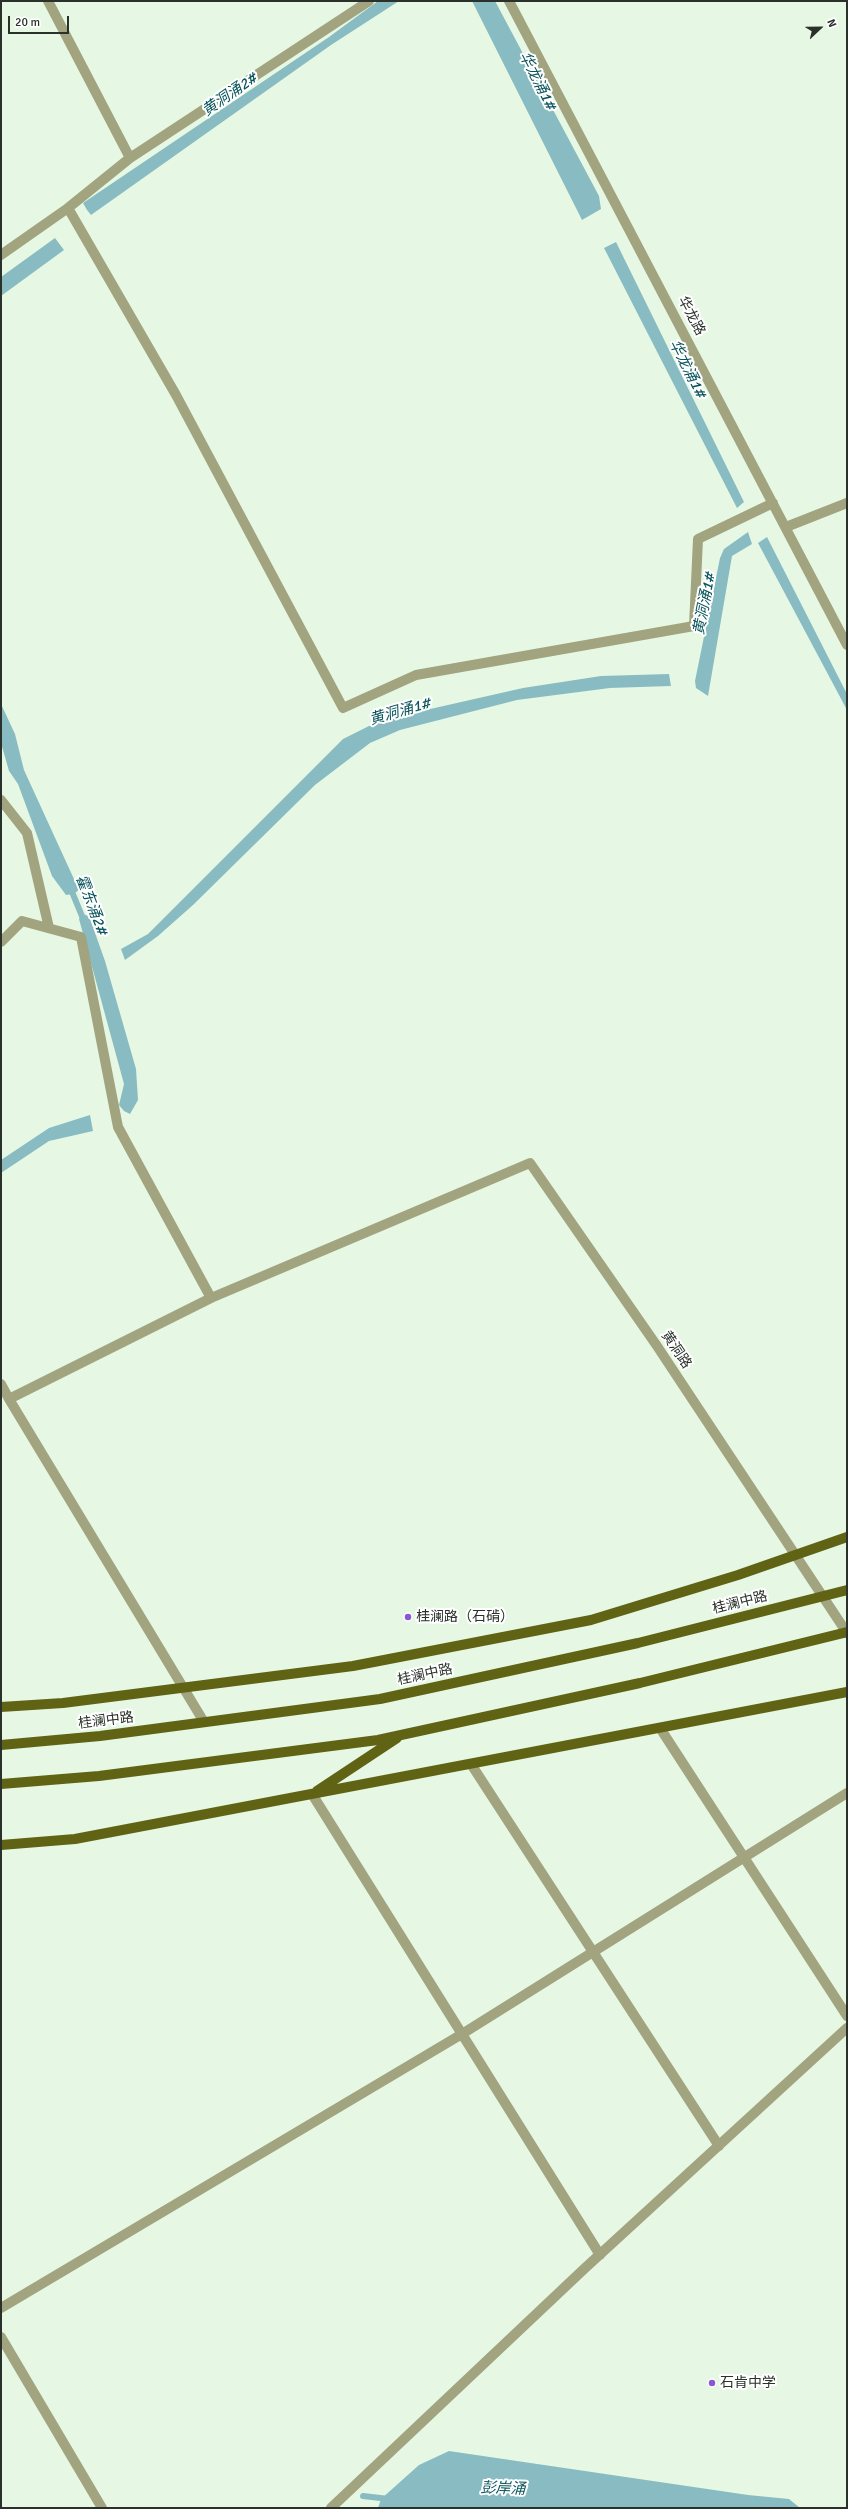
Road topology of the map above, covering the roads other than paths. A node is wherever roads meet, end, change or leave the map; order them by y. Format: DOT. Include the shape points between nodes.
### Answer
graph roads {
  1 [pos="48,1"];
  2 [pos="369,1"];
  3 [pos="510,1"];
  4 [pos="130,158"];
  5 [pos="68,208"];
  6 [pos="1,255"];
  7 [pos="773,503"];
  8 [pos="847,503"];
  9 [pos="786,527"];
  10 [pos="847,645"];
  11 [pos="1,800"];
  12 [pos="49,928"];
  13 [pos="1,942"];
  14 [pos="211,1298"];
  15 [pos="1,1384"];
  16 [pos="9,1398"];
  17 [pos="847,1536"];
  18 [pos="795,1555"];
  19 [pos="847,1590"];
  20 [pos="823,1597"];
  21 [pos="847,1632"];
  22 [pos="182,1688"];
  23 [pos="847,1692"];
  24 [pos="1,1707"];
  25 [pos="204,1722"];
  26 [pos="660,1728"];
  27 [pos="401,1735"];
  28 [pos="1,1745"];
  29 [pos="471,1764"];
  30 [pos="1,1784"];
  31 [pos="847,1793"];
  32 [pos="312,1794"];
  33 [pos="1,1845"];
  34 [pos="744,1857"];
  35 [pos="593,1952"];
  36 [pos="847,2016"];
  37 [pos="847,2028"];
  38 [pos="462,2034"];
  39 [pos="719,2146"];
  40 [pos="600,2255"];
  41 [pos="1,2308"];
  42 [pos="1,2337"];
  43 [pos="102,2508"];
  44 [pos="331,2508"];
  1 -- 4 [label="street"];
  2 -- 4 [label="street"];
  3 -- 7 [label="street, 华龙路"];
  4 -- 5 [label="street"];
  5 -- 6 [label="street"];
  5 -- 7 [label="street" via="176,395 343,708 416,675 694,626 698,539"];
  7 -- 9 [label="street, 华龙路"];
  8 -- 9 [label="street"];
  9 -- 10 [label="street, 华龙路"];
  11 -- 12 [label="street" via="27,833"];
  12 -- 13 [label="street" via="22,921"];
  12 -- 14 [label="street" via="81,937 118,1127"];
  14 -- 16 [label="street"];
  14 -- 18 [label="street, 黄洞路" via="530,1163 657,1346"];
  15 -- 16 [label="street"];
  16 -- 22 [label="street"];
  17 -- 18 [label="main road"];
  18 -- 20 [label="street, 黄洞路"];
  18 -- 22 [label="main road" via="591,1620 353,1666"];
  19 -- 20 [label="main road, 桂澜中路"];
  20 -- 21 [label="street, 黄洞路"];
  20 -- 25 [label="main road, 桂澜中路" via="638,1643 380,1699"];
  21 -- 27 [label="main road" via="640,1683"];
  22 -- 24 [label="main road" via="63,1703"];
  22 -- 25 [label="street"];
  23 -- 26 [label="main road"];
  25 -- 28 [label="main road, 桂澜中路" via="100,1736"];
  26 -- 29 [label="main road"];
  26 -- 34 [label="street"];
  27 -- 30 [label="main road" via="99,1776"];
  27 -- 32 [label="main road"];
  29 -- 32 [label="main road"];
  29 -- 35 [label="street"];
  31 -- 34 [label="street"];
  32 -- 33 [label="main road" via="75,1839"];
  32 -- 38 [label="street"];
  34 -- 35 [label="street"];
  34 -- 36 [label="street"];
  35 -- 38 [label="street"];
  35 -- 39 [label="street"];
  37 -- 39 [label="street"];
  38 -- 40 [label="street"];
  38 -- 41 [label="street"];
  39 -- 40 [label="street"];
  40 -- 44 [label="street"];
  42 -- 43 [label="street"];
}
